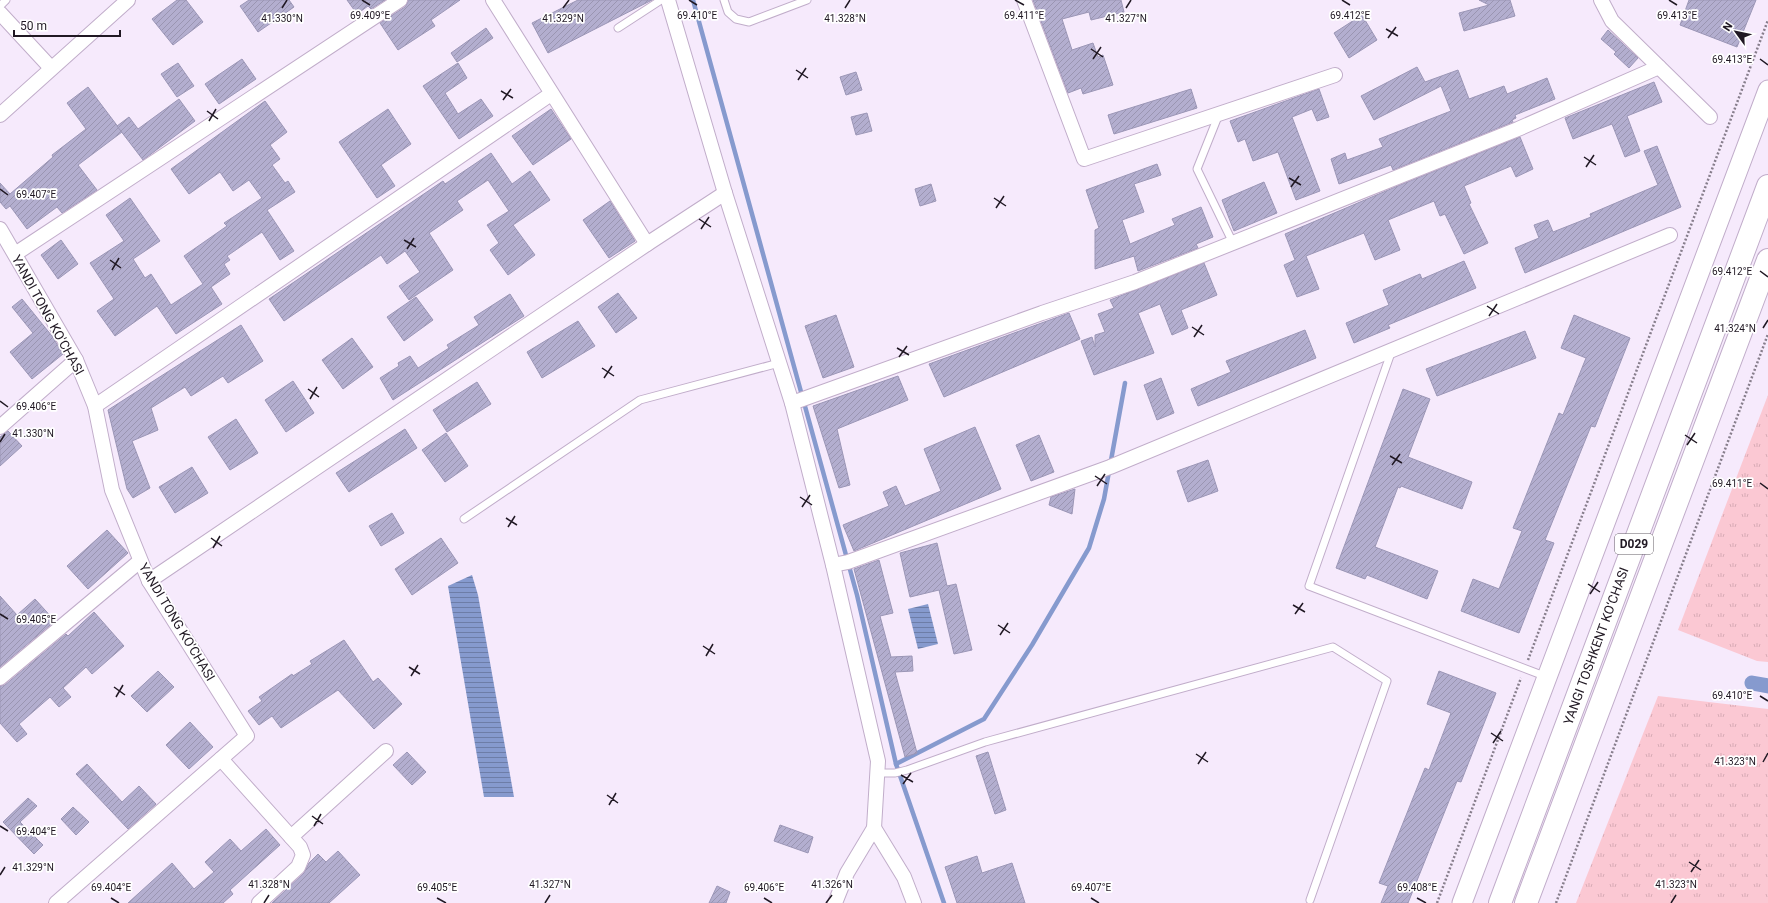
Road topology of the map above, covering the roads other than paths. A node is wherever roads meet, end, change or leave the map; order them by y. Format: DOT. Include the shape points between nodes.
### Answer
graph roads {
  1 [pos="6,0"];
  2 [pos="128,0"];
  3 [pos="400,0"];
  4 [pos="493,0"];
  5 [pos="661,0"];
  6 [pos="668,0"];
  7 [pos="724,0"];
  8 [pos="807,0"];
  9 [pos="1024,0"];
  10 [pos="1601,0"];
  11 [pos="0,6"];
  12 [pos="0,13"];
  13 [pos="618,28"];
  14 [pos="1659,67"];
  15 [pos="51,68"];
  16 [pos="1335,75"];
  17 [pos="1768,90"];
  18 [pos="551,94"];
  19 [pos="1219,113"];
  20 [pos="0,115"];
  21 [pos="1710,117"];
  22 [pos="1768,186"];
  23 [pos="725,193"];
  24 [pos="0,228"];
  25 [pos="1670,234"];
  26 [pos="1233,243"];
  27 [pos="647,244"];
  28 [pos="15,254"];
  29 [pos="1768,260"];
  30 [pos="1392,350"];
  31 [pos="76,360"];
  32 [pos="779,363"];
  33 [pos="800,401"];
  34 [pos="94,406"];
  35 [pos="0,427"];
  36 [pos="464,519"];
  37 [pos="140,561"];
  38 [pos="833,565"];
  39 [pos="149,581"];
  40 [pos="1547,677"];
  41 [pos="0,678"];
  42 [pos="386,751"];
  43 [pos="221,759"];
  44 [pos="877,773"];
  45 [pos="874,828"];
  46 [pos="291,837"];
  47 [pos="1310,900"];
  48 [pos="56,903"];
  49 [pos="259,903"];
  50 [pos="835,903"];
  51 [pos="914,903"];
  52 [pos="1462,903"];
  53 [pos="1500,903"];
  54 [pos="1526,903"];
  1 -- 11 [label="lane"];
  2 -- 15 [label="street"];
  3 -- 28 [label="street"];
  4 -- 18 [label="street"];
  5 -- 13 [label="lane"];
  6 -- 23 [label="street"];
  7 -- 8 [label="lane" via="728,12 736,19 749,22"];
  9 -- 19 [label="street" via="1084,159"];
  10 -- 14 [label="street" via="1612,21"];
  12 -- 15 [label="street"];
  14 -- 21 [label="street"];
  14 -- 26 [label="street" via="1518,129"];
  15 -- 20 [label="street"];
  16 -- 19 [label="street"];
  17 -- 40 [label="main road"];
  18 -- 27 [label="street"];
  18 -- 34 [label="street"];
  19 -- 26 [label="lane" via="1197,169"];
  22 -- 53 [label="highway, YANGI TOSHKENT KO‘CHASI / D029"];
  23 -- 27 [label="street"];
  23 -- 32 [label="street"];
  24 -- 28 [label="street, YANDI TONG KO'CHASI"];
  25 -- 30 [label="street"];
  26 -- 33 [label="street" via="1135,282"];
  27 -- 39 [label="street"];
  28 -- 31 [label="street, YANDI TONG KO'CHASI"];
  29 -- 54 [label="highway, YANGI TOSHKENT KO‘CHASI / D029"];
  30 -- 38 [label="street" via="1110,467 848,562"];
  30 -- 40 [label="lane" via="1309,586"];
  31 -- 34 [label="street, YANDI TONG KO'CHASI"];
  31 -- 35 [label="street"];
  32 -- 33 [label="street"];
  32 -- 36 [label="lane" via="640,400"];
  33 -- 38 [label="street"];
  34 -- 37 [label="street, YANDI TONG KO'CHASI" via="112,490"];
  37 -- 39 [label="street, YANDI TONG KO'CHASI"];
  37 -- 41 [label="street"];
  38 -- 44 [label="street" via="878,762"];
  39 -- 43 [label="street, YANDI TONG KO'CHASI" via="247,736"];
  40 -- 52 [label="main road"];
  42 -- 46 [label="street"];
  43 -- 46 [label="street"];
  43 -- 48 [label="street, YANDI TONG KO'CHASI"];
  44 -- 45 [label="street"];
  44 -- 47 [label="lane" via="907,770 984,742 1333,647 1387,680"];
  45 -- 50 [label="street" via="847,874"];
  45 -- 51 [label="street" via="904,878"];
  46 -- 49 [label="street" via="303,855 298,867"];
}
